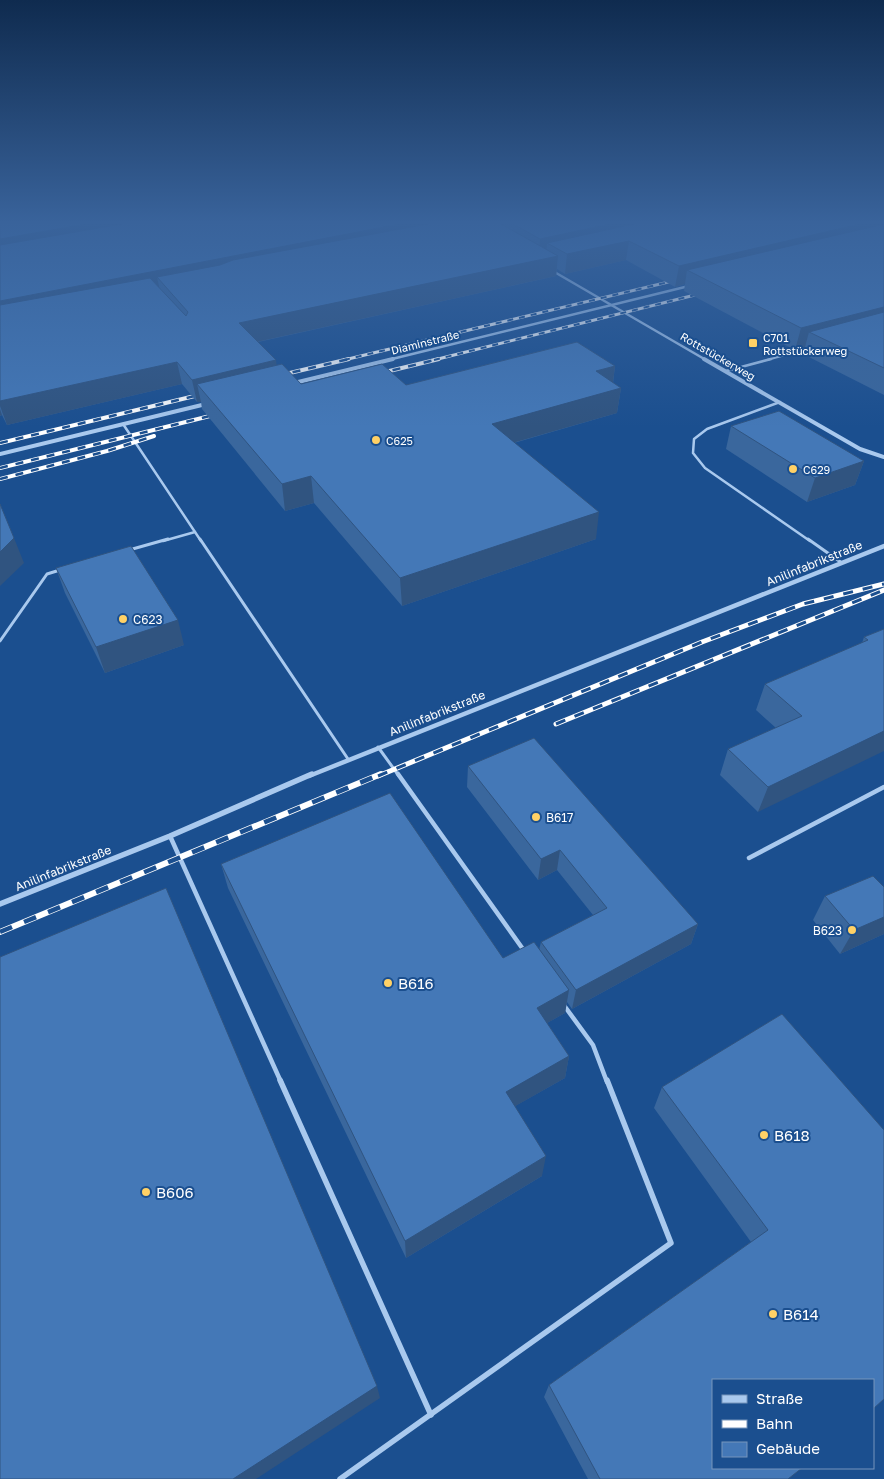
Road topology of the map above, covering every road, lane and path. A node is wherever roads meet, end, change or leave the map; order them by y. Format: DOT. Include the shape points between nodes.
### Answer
graph roads {
  1 [pos="585,289"];
  2 [pos="679,289"];
  3 [pos="612,305"];
  4 [pos="810,349"];
  5 [pos="726,371"];
  6 [pos="286,385"];
  7 [pos="780,402"];
  8 [pos="209,403"];
  9 [pos="123,424"];
  10 [pos="0,454"];
  11 [pos="884,457"];
  12 [pos="195,532"];
  13 [pos="884,546"];
  14 [pos="121,553"];
  15 [pos="842,563"];
  16 [pos="65,569"];
  17 [pos="0,641"];
  18 [pos="378,747"];
  19 [pos="348,759"];
  20 [pos="884,787"];
  21 [pos="170,836"];
  22 [pos="749,858"];
  23 [pos="0,904"];
  24 [pos="529,957"];
  25 [pos="558,997"];
  26 [pos="431,1415"];
  27 [pos="340,1479"];
  1 -- 3 [label="street, Rottstückerweg"];
  2 -- 3 [label="street, Diaminstraße"];
  3 -- 5 [label="street, Rottstückerweg"];
  3 -- 6 [label="street, Diaminstraße"];
  4 -- 5 [label="lane"];
  5 -- 7 [label="street, Rottstückerweg"];
  7 -- 11 [label="street, Rottstückerweg" via="860,449"];
  7 -- 15 [label="lane" via="707,429 694,440 693,452 705,468"];
  8 -- 9 [label="street"];
  9 -- 10 [label="street"];
  9 -- 12 [label="lane"];
  12 -- 14 [label="lane"];
  12 -- 19 [label="lane"];
  13 -- 15 [label="street, Anilinfabrikstraße"];
  15 -- 18 [label="street, Anilinfabrikstraße"];
  16 -- 17 [label="lane" via="47,574"];
  18 -- 19 [label="street, Anilinfabrikstraße"];
  18 -- 24 [label="lane"];
  19 -- 21 [label="street, Anilinfabrikstraße"];
  20 -- 22 [label="lane"];
  21 -- 23 [label="street, Anilinfabrikstraße"];
  21 -- 26 [label="lane"];
  25 -- 26 [label="lane" via="593,1045 671,1243"];
  26 -- 27 [label="lane"];
}
